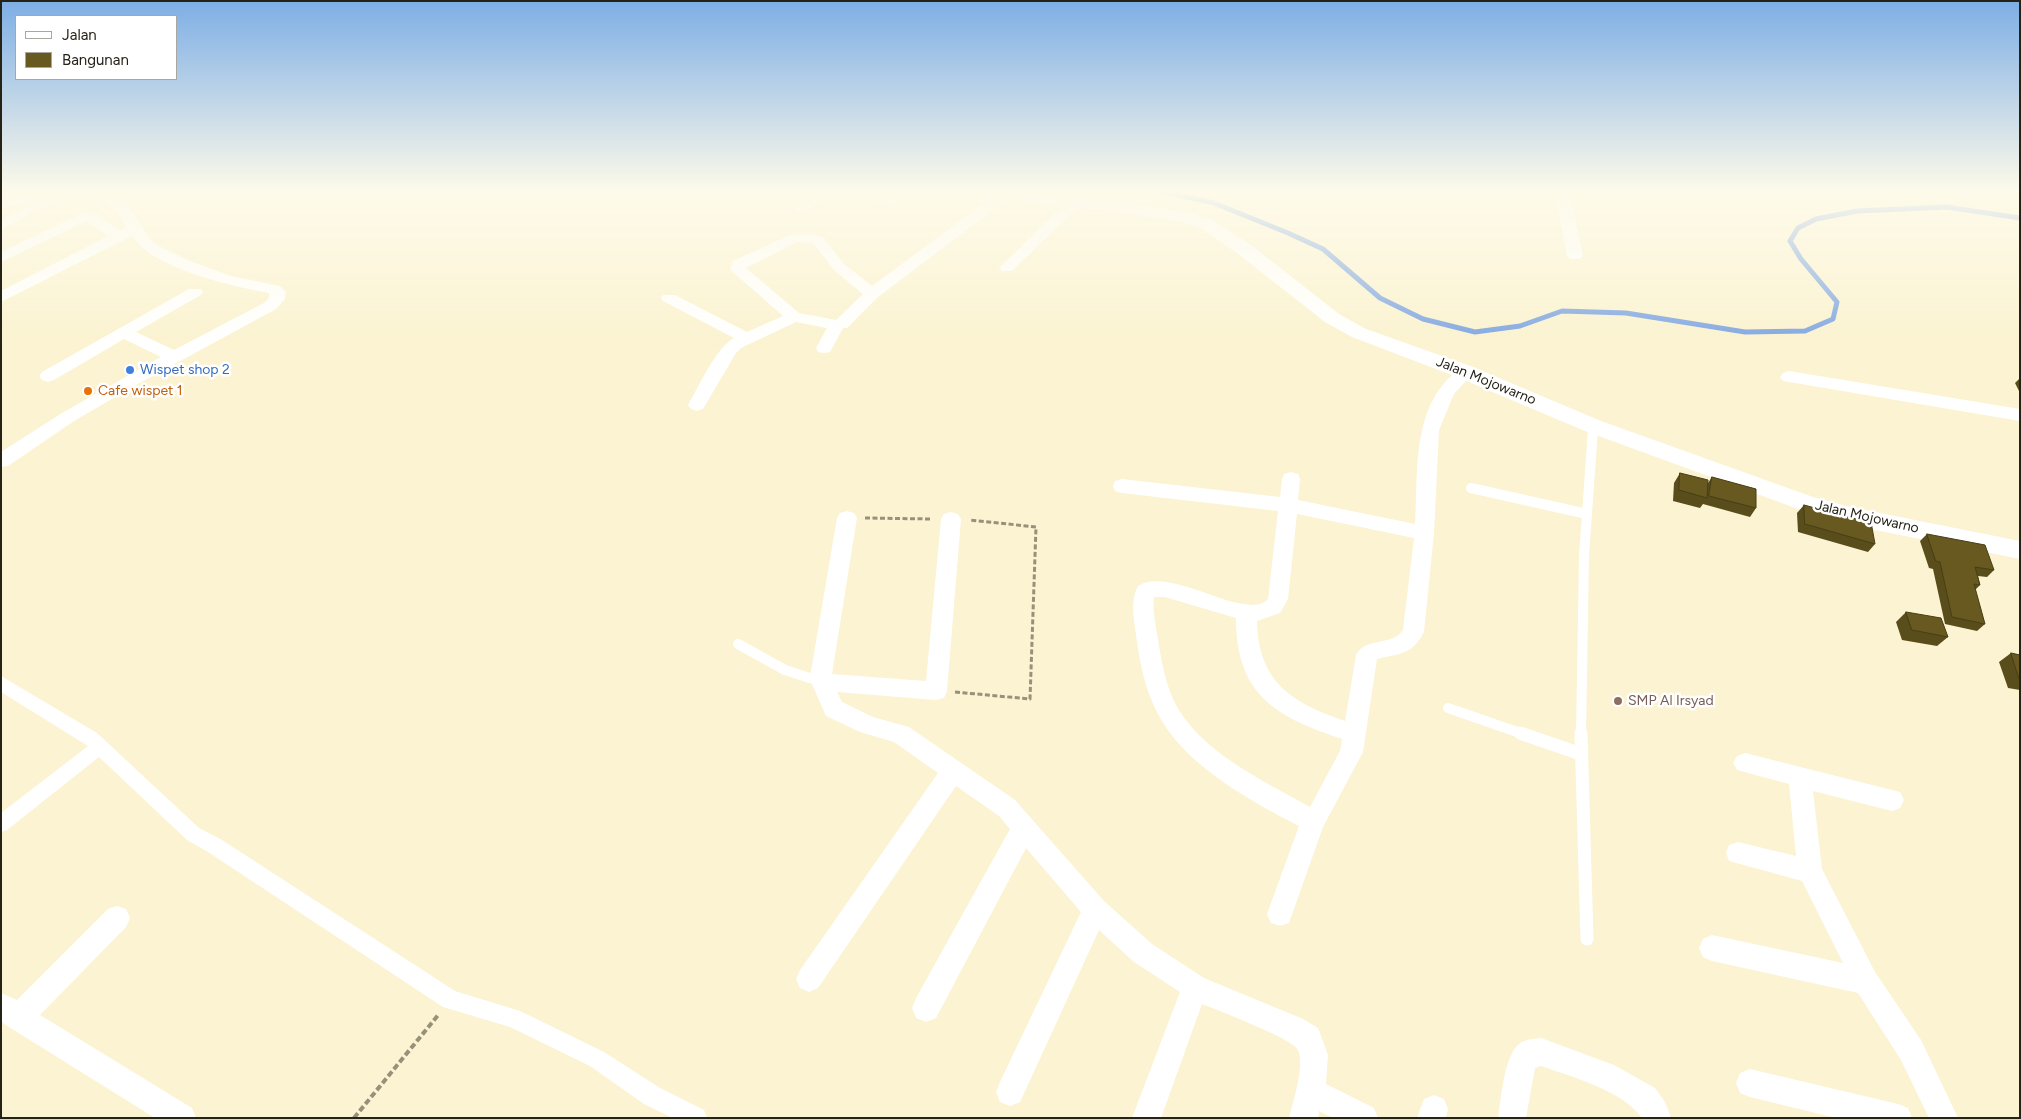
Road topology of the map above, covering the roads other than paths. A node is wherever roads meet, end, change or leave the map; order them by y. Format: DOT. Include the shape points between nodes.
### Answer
graph roads {
  1 [pos="33,242"];
  2 [pos="106,242"];
  3 [pos="144,242"];
  4 [pos="786,242"];
  5 [pos="820,242"];
  6 [pos="941,242"];
  7 [pos="1034,242"];
  8 [pos="1234,242"];
  9 [pos="1572,242"];
  10 [pos="1575,256"];
  11 [pos="1,258"];
  12 [pos="1007,268"];
  13 [pos="196,292"];
  14 [pos="872,294"];
  15 [pos="1,297"];
  16 [pos="669,298"];
  17 [pos="794,317"];
  18 [pos="836,325"];
  19 [pos="124,333"];
  20 [pos="746,338"];
  21 [pos="824,348"];
  22 [pos="174,357"];
  23 [pos="1465,372"];
  24 [pos="48,376"];
  25 [pos="1789,377"];
  26 [pos="697,405"];
  27 [pos="2020,415"];
  28 [pos="1593,426"];
  29 [pos="1,460"];
  30 [pos="1291,479"];
  31 [pos="1122,486"];
  32 [pos="1471,488"];
  33 [pos="1289,505"];
  34 [pos="1587,514"];
  35 [pos="847,518"];
  36 [pos="951,519"];
  37 [pos="1424,533"];
  38 [pos="2020,550"];
  39 [pos="1246,613"];
  40 [pos="738,644"];
  41 [pos="822,682"];
  42 [pos="1,683"];
  43 [pos="1448,708"];
  44 [pos="1354,734"];
  45 [pos="100,746"];
  46 [pos="1582,754"];
  47 [pos="1745,764"];
  48 [pos="954,770"];
  49 [pos="1800,776"];
  50 [pos="1892,800"];
  51 [pos="1313,820"];
  52 [pos="1,824"];
  53 [pos="1024,828"];
  54 [pos="1738,852"];
  55 [pos="1810,871"];
  56 [pos="1095,910"];
  57 [pos="1280,914"];
  58 [pos="118,918"];
  59 [pos="1587,939"];
  60 [pos="1712,948"];
  61 [pos="809,979"];
  62 [pos="1866,981"];
  63 [pos="1195,987"];
  64 [pos="926,1008"];
  65 [pos="10,1012"];
  66 [pos="1750,1083"];
  67 [pos="1010,1092"];
  68 [pos="1307,1105"];
  69 [pos="182,1118"];
  70 [pos="696,1118"];
  71 [pos="1146,1118"];
  72 [pos="1364,1118"];
  73 [pos="1512,1118"];
  74 [pos="1657,1118"];
  75 [pos="1898,1118"];
  76 [pos="1944,1118"];
  1 -- 11 [label="street"];
  2 -- 15 [label="street"];
  3 -- 22 [label="street" via="182,263 227,280 278,292 277,299 270,306"];
  4 -- 17 [label="street" via="738,264 738,269"];
  5 -- 14 [label="street" via="839,267"];
  6 -- 14 [label="street"];
  7 -- 12 [label="street"];
  8 -- 23 [label="street, Jalan Mojowarno" via="1347,327"];
  9 -- 10 [label="street"];
  13 -- 19 [label="street"];
  14 -- 18 [label="street" via="841,324"];
  16 -- 20 [label="street"];
  17 -- 18 [label="street"];
  17 -- 20 [label="street"];
  18 -- 21 [label="street"];
  19 -- 22 [label="street"];
  19 -- 24 [label="street"];
  20 -- 26 [label="street" via="728,350"];
  22 -- 29 [label="street" via="68,416"];
  23 -- 28 [label="street, Jalan Mojowarno"];
  23 -- 37 [label="street" via="1447,391 1430,430"];
  25 -- 27 [label="street"];
  28 -- 34 [label="lane"];
  28 -- 38 [label="street, Jalan Mojowarno" via="1850,516"];
  30 -- 33 [label="street"];
  31 -- 33 [label="street"];
  32 -- 34 [label="lane"];
  33 -- 37 [label="street"];
  33 -- 39 [label="street" via="1278,599 1267,612"];
  34 -- 46 [label="lane"];
  35 -- 41 [label="street"];
  36 -- 41 [label="street" via="936,691"];
  37 -- 44 [label="street" via="1413,632 1403,644 1367,655"];
  39 -- 44 [label="street" via="1248,646 1267,687 1280,701 1305,716"];
  39 -- 51 [label="street" via="1165,589 1146,590 1143,605 1146,633 1157,687 1169,714 1186,738 1216,763"];
  40 -- 41 [label="lane" via="785,670"];
  41 -- 48 [label="street" via="834,710 868,725 901,734"];
  42 -- 45 [label="street"];
  43 -- 46 [label="lane"];
  44 -- 51 [label="street" via="1346,764"];
  45 -- 52 [label="street"];
  45 -- 70 [label="street" via="193,834 450,1000 513,1018 596,1059 652,1096"];
  46 -- 59 [label="lane"];
  47 -- 49 [label="street"];
  48 -- 53 [label="street" via="1007,808"];
  48 -- 61 [label="street"];
  49 -- 50 [label="street"];
  49 -- 55 [label="street"];
  51 -- 57 [label="street"];
  53 -- 56 [label="street"];
  53 -- 64 [label="street"];
  54 -- 55 [label="street"];
  55 -- 62 [label="street"];
  56 -- 63 [label="street" via="1143,953"];
  56 -- 67 [label="street"];
  58 -- 65 [label="street"];
  60 -- 62 [label="street"];
  62 -- 76 [label="street" via="1911,1050"];
  63 -- 68 [label="street" via="1308,1038 1314,1055"];
  63 -- 71 [label="street"];
  65 -- 69 [label="street"];
  66 -- 75 [label="street"];
  68 -- 72 [label="street"];
  73 -- 74 [label="street" via="1522,1062 1529,1053 1541,1052 1604,1075 1645,1098"];
}
